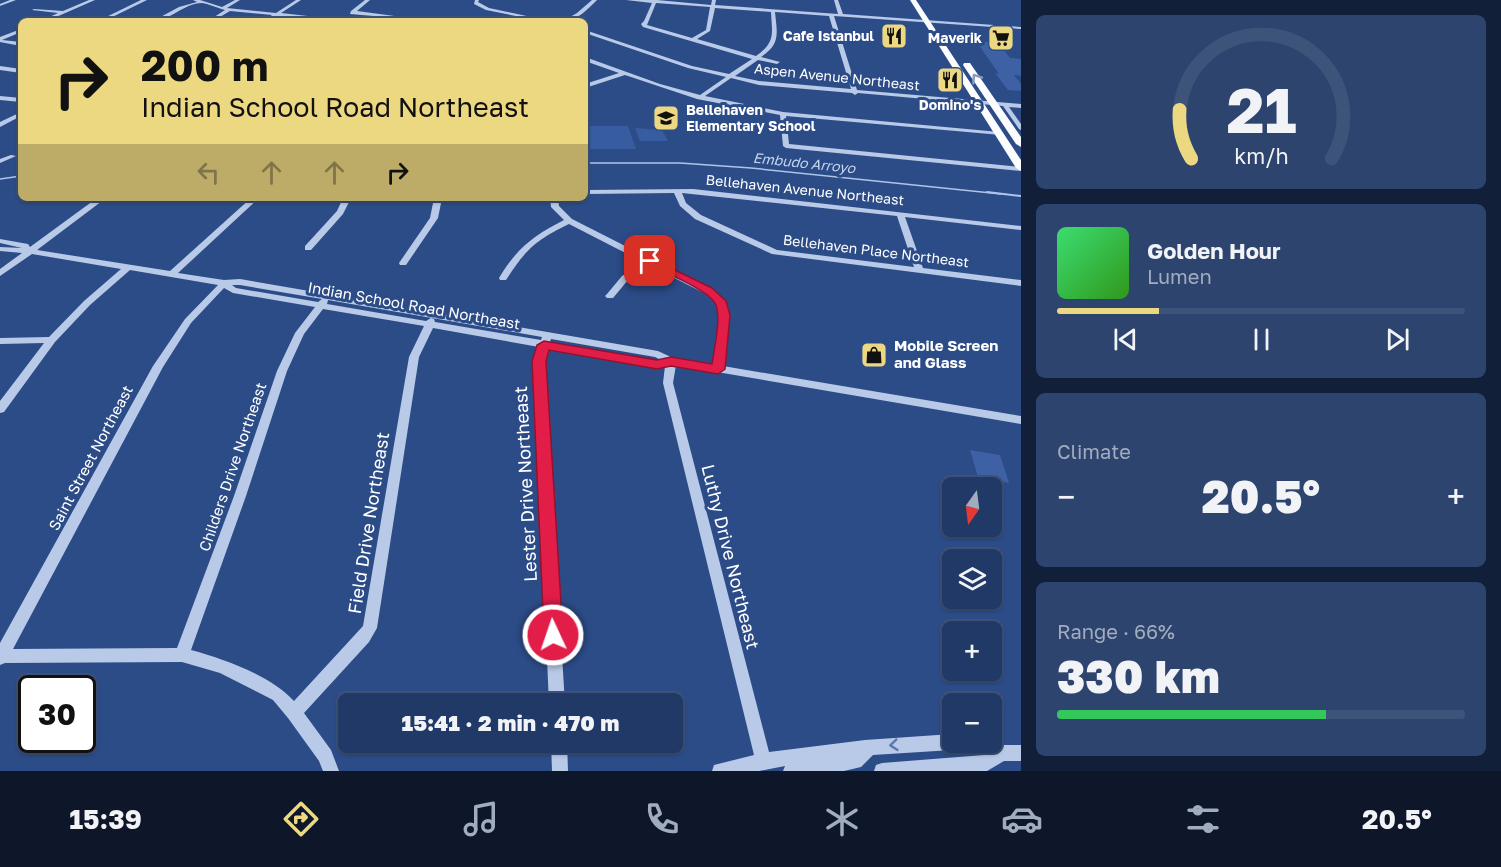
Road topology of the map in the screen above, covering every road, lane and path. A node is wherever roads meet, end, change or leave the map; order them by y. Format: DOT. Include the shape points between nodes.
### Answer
graph roads {
  1 [pos="14,0"];
  2 [pos="93,0"];
  3 [pos="145,0"];
  4 [pos="238,0"];
  5 [pos="299,0"];
  6 [pos="368,0"];
  7 [pos="477,0"];
  8 [pos="595,0"];
  9 [pos="628,0"];
  10 [pos="777,0"];
  11 [pos="836,0"];
  12 [pos="913,0"];
  13 [pos="198,1"];
  14 [pos="654,1"];
  15 [pos="713,3"];
  16 [pos="0,5"];
  17 [pos="223,8"];
  18 [pos="34,10"];
  19 [pos="229,10"];
  20 [pos="931,10"];
  21 [pos="775,11"];
  22 [pos="64,12"];
  23 [pos="353,12"];
  24 [pos="276,14"];
  25 [pos="424,14"];
  26 [pos="831,15"];
  27 [pos="841,15"];
  28 [pos="50,18"];
  29 [pos="106,18"];
  30 [pos="161,18"];
  31 [pos="215,18"];
  32 [pos="270,18"];
  33 [pos="319,18"];
  34 [pos="344,18"];
  35 [pos="406,18"];
  36 [pos="417,18"];
  37 [pos="533,18"];
  38 [pos="570,18"];
  39 [pos="928,21"];
  40 [pos="939,22"];
  41 [pos="1021,27"];
  42 [pos="944,30"];
  43 [pos="18,31"];
  44 [pos="588,32"];
  45 [pos="0,40"];
  46 [pos="692,40"];
  47 [pos="18,43"];
  48 [pos="961,56"];
  49 [pos="756,58"];
  50 [pos="588,60"];
  51 [pos="777,62"];
  52 [pos="0,68"];
  53 [pos="18,70"];
  54 [pos="623,74"];
  55 [pos="729,76"];
  56 [pos="588,85"];
  57 [pos="855,93"];
  58 [pos="0,98"];
  59 [pos="699,98"];
  60 [pos="18,100"];
  61 [pos="980,103"];
  62 [pos="994,104"];
  63 [pos="1004,104"];
  64 [pos="1021,106"];
  65 [pos="783,114"];
  66 [pos="18,116"];
  67 [pos="12,119"];
  68 [pos="18,120"];
  69 [pos="0,125"];
  70 [pos="1021,128"];
  71 [pos="999,134"];
  72 [pos="1021,144"];
  73 [pos="13,156"];
  74 [pos="0,161"];
  75 [pos="1021,169"];
  76 [pos="677,191"];
  77 [pos="588,192"];
  78 [pos="98,201"];
  79 [pos="252,201"];
  80 [pos="346,201"];
  81 [pos="437,201"];
  82 [pos="554,201"];
  83 [pos="900,214"];
  84 [pos="569,221"];
  85 [pos="1021,228"];
  86 [pos="0,241"];
  87 [pos="308,248"];
  88 [pos="0,249"];
  89 [pos="30,251"];
  90 [pos="650,261"];
  91 [pos="403,263"];
  92 [pos="128,267"];
  93 [pos="919,270"];
  94 [pos="0,273"];
  95 [pos="172,274"];
  96 [pos="503,278"];
  97 [pos="224,283"];
  98 [pos="1021,283"];
  99 [pos="610,296"];
  100 [pos="324,301"];
  101 [pos="432,320"];
  102 [pos="52,340"];
  103 [pos="546,340"];
  104 [pos="0,341"];
  105 [pos="671,361"];
  106 [pos="718,369"];
  107 [pos="0,409"];
  108 [pos="1021,420"];
  109 [pos="182,655"];
  110 [pos="0,657"];
  111 [pos="556,693"];
  112 [pos="294,712"];
  113 [pos="942,742"];
  114 [pos="869,748"];
  115 [pos="559,753"];
  116 [pos="1002,753"];
  117 [pos="1021,753"];
  118 [pos="763,760"];
  119 [pos="331,771"];
  120 [pos="560,771"];
  121 [pos="720,771"];
  122 [pos="791,771"];
  123 [pos="882,771"];
  1 -- 16 [label="street"];
  2 -- 22 [label="street"];
  3 -- 29 [label="street"];
  4 -- 17 [label="street"];
  5 -- 24 [label="street"];
  6 -- 23 [label="street"];
  7 -- 37 [label="street" via="488,9"];
  8 -- 38 [label="street"];
  9 -- 14 [label="street"];
  10 -- 21 [label="street"];
  11 -- 27 [label="street"];
  12 -- 39 [label="main road"];
  13 -- 17 [label="street"];
  13 -- 30 [label="street"];
  14 -- 15 [label="street"];
  14 -- 46 [label="street" via="643,24"];
  15 -- 21 [label="street"];
  15 -- 46 [label="street" via="708,31"];
  17 -- 19 [label="street"];
  18 -- 22 [label="street"];
  19 -- 24 [label="street"];
  19 -- 31 [label="street"];
  20 -- 40 [label="main road"];
  21 -- 26 [label="street"];
  21 -- 49 [label="street" via="775,38 768,50"];
  22 -- 28 [label="street"];
  23 -- 34 [label="street"];
  23 -- 35 [label="street"];
  24 -- 32 [label="street"];
  24 -- 33 [label="street"];
  25 -- 36 [label="street"];
  26 -- 27 [label="street"];
  26 -- 57 [label="street"];
  27 -- 39 [label="street"];
  39 -- 40 [label="street"];
  39 -- 61 [label="main road"];
  40 -- 41 [label="street"];
  40 -- 42 [label="main road"];
  43 -- 45 [label="street"];
  44 -- 55 [label="street, Aspen Avenue Northeast" via="690,67"];
  45 -- 47 [label="street"];
  46 -- 49 [label="street"];
  62 -- 48 [label="main road, one-way"];
  49 -- 51 [label="street"];
  49 -- 55 [label="street"];
  50 -- 54 [label="street"];
  52 -- 53 [label="street"];
  54 -- 56 [label="street"];
  54 -- 59 [label="street"];
  55 -- 57 [label="street, Aspen Avenue Northeast" via="777,86"];
  55 -- 59 [label="street"];
  57 -- 61 [label="street, Aspen Avenue Northeast"];
  58 -- 60 [label="street"];
  59 -- 65 [label="street"];
  61 -- 62 [label="street, Aspen Avenue Northeast"];
  61 -- 71 [label="main road"];
  62 -- 63 [label="street, Aspen Avenue Northeast"];
  62 -- 72 [label="main road"];
  63 -- 64 [label="street, Aspen Avenue Northeast"];
  63 -- 70 [label="street"];
  65 -- 71 [label="street"];
  65 -- 75 [label="street" via="786,146"];
  66 -- 67 [label="street"];
  67 -- 68 [label="street"];
  67 -- 69 [label="street"];
  71 -- 75 [label="main road"];
  73 -- 74 [label="street"];
  76 -- 77 [label="street, Bellehaven Avenue Northeast"];
  76 -- 83 [label="street, Bellehaven Avenue Northeast"];
  76 -- 93 [label="street, Bellehaven Place Northeast" via="683,204 698,217 775,252"];
  78 -- 89 [label="street"];
  79 -- 95 [label="street"];
  80 -- 87 [label="street"];
  81 -- 91 [label="street" via="434,218"];
  82 -- 84 [label="street" via="555,207"];
  83 -- 85 [label="street, Bellehaven Avenue Northeast"];
  83 -- 93 [label="street"];
  84 -- 90 [label="street"];
  84 -- 96 [label="street" via="524,246"];
  86 -- 89 [label="street, Indian School Road Northeast" via="25,246"];
  88 -- 89 [label="street, Indian School Road Northeast"];
  89 -- 92 [label="street, Indian School Road Northeast"];
  89 -- 94 [label="street"];
  90 -- 99 [label="street" via="625,278"];
  90 -- 106 [label="street" via="720,301 724,315"];
  92 -- 95 [label="street, Indian School Road Northeast"];
  92 -- 102 [label="street"];
  93 -- 98 [label="street, Bellehaven Place Northeast"];
  95 -- 97 [label="street, Indian School Road Northeast"];
  97 -- 100 [label="street, Indian School Road Northeast" via="233,290"];
  97 -- 110 [label="street, Saint Street Northeast" via="188,321 158,366"];
  100 -- 101 [label="street, Indian School Road Northeast"];
  100 -- 109 [label="street, Childers Drive Northeast" via="300,333 282,371"];
  101 -- 103 [label="street, Indian School Road Northeast"];
  101 -- 112 [label="street, Field Drive Northeast" via="414,357 370,628"];
  102 -- 104 [label="street"];
  102 -- 107 [label="street"];
  103 -- 105 [label="street, Indian School Road Northeast" via="657,364"];
  103 -- 111 [label="street, Lester Drive Northeast" via="539,361"];
  105 -- 106 [label="street, Indian School Road Northeast"];
  105 -- 118 [label="street, Luthy Drive Northeast" via="668,383"];
  106 -- 108 [label="street, Indian School Road Northeast"];
  109 -- 110 [label="street"];
  109 -- 112 [label="street" via="222,666 258,683 278,694"];
  112 -- 119 [label="street"];
  113 -- 114 [label="street, one-way"];
  114 -- 118 [label="street"];
  114 -- 122 [label="street" via="855,761"];
  115 -- 120 [label="street"];
  116 -- 117 [label="street"];
  116 -- 123 [label="street" via="986,763"];
  118 -- 121 [label="street"];
}
